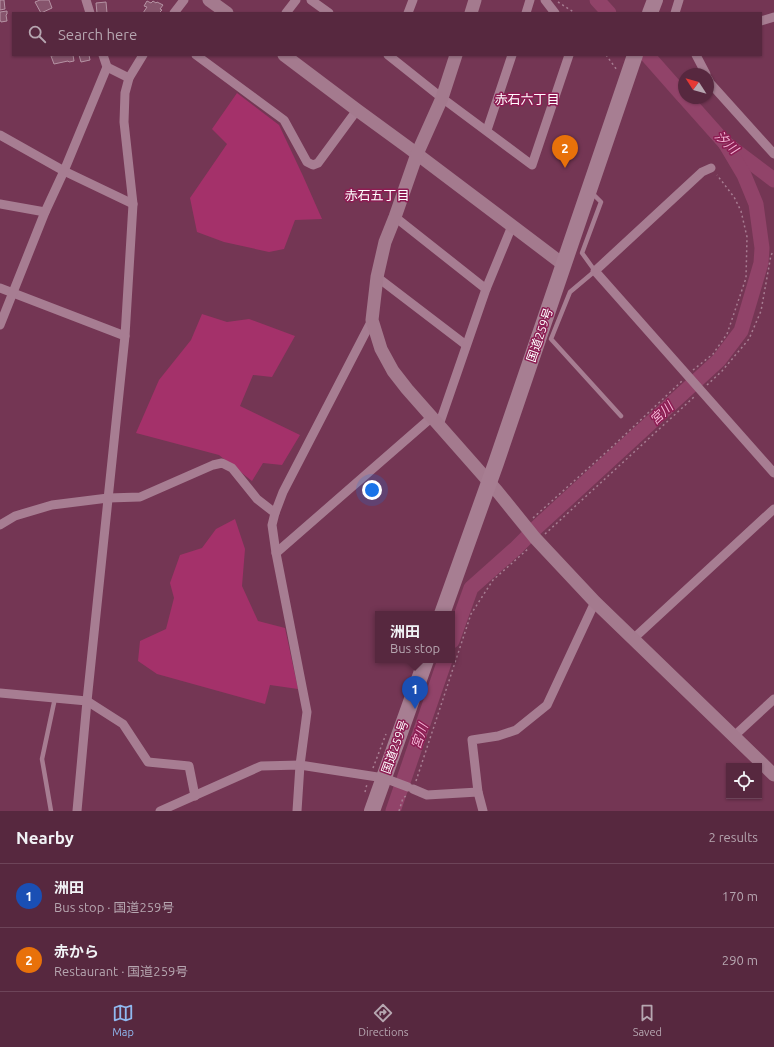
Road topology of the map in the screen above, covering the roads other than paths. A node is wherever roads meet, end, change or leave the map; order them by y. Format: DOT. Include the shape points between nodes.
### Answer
graph roads {
  1 [pos="86,0"];
  2 [pos="183,0"];
  3 [pos="209,0"];
  4 [pos="296,0"];
  5 [pos="310,0"];
  6 [pos="475,0"];
  7 [pos="530,0"];
  8 [pos="545,0"];
  9 [pos="655,0"];
  10 [pos="679,0"];
  11 [pos="90,12"];
  12 [pos="175,12"];
  13 [pos="226,12"];
  14 [pos="287,12"];
  15 [pos="328,12"];
  16 [pos="471,12"];
  17 [pos="526,12"];
  18 [pos="554,12"];
  19 [pos="650,12"];
  20 [pos="675,12"];
  21 [pos="774,17"];
  22 [pos="762,22"];
  23 [pos="103,56"];
  24 [pos="142,56"];
  25 [pos="197,56"];
  26 [pos="285,56"];
  27 [pos="390,56"];
  28 [pos="456,56"];
  29 [pos="512,56"];
  30 [pos="569,56"];
  31 [pos="635,56"];
  32 [pos="697,56"];
  33 [pos="107,67"];
  34 [pos="703,68"];
  35 [pos="129,78"];
  36 [pos="714,87"];
  37 [pos="442,98"];
  38 [pos="358,110"];
  39 [pos="487,130"];
  40 [pos="0,135"];
  41 [pos="417,154"];
  42 [pos="774,154"];
  43 [pos="711,168"];
  44 [pos="64,171"];
  45 [pos="589,190"];
  46 [pos="0,204"];
  47 [pos="133,204"];
  48 [pos="45,212"];
  49 [pos="395,217"];
  50 [pos="512,226"];
  51 [pos="564,265"];
  52 [pos="595,271"];
  53 [pos="377,277"];
  54 [pos="0,288"];
  55 [pos="486,289"];
  56 [pos="13,293"];
  57 [pos="372,320"];
  58 [pos="0,325"];
  59 [pos="125,336"];
  60 [pos="466,346"];
  61 [pos="621,416"];
  62 [pos="436,421"];
  63 [pos="774,473"];
  64 [pos="489,482"];
  65 [pos="108,498"];
  66 [pos="774,509"];
  67 [pos="274,513"];
  68 [pos="0,526"];
  69 [pos="276,552"];
  70 [pos="595,602"];
  71 [pos="443,611"];
  72 [pos="633,638"];
  73 [pos="425,663"];
  74 [pos="0,693"];
  75 [pos="56,698"];
  76 [pos="774,699"];
  77 [pos="87,701"];
  78 [pos="733,736"];
  79 [pos="300,765"];
  80 [pos="774,775"];
  81 [pos="389,780"];
  82 [pos="478,792"];
  83 [pos="195,796"];
  84 [pos="51,811"];
  85 [pos="77,811"];
  86 [pos="160,811"];
  87 [pos="297,811"];
  88 [pos="372,811"];
  89 [pos="483,811"];
  1 -- 11 [label="street"];
  2 -- 12 [label="street"];
  3 -- 13 [label="street"];
  4 -- 14 [label="street"];
  5 -- 15 [label="street"];
  6 -- 16 [label="street"];
  7 -- 17 [label="street"];
  8 -- 18 [label="street"];
  9 -- 19 [label="highway"];
  10 -- 20 [label="street"];
  21 -- 22 [label="street"];
  23 -- 33 [label="street"];
  24 -- 35 [label="street"];
  25 -- 38 [label="street" via="284,120 307,162 313,165 318,163"];
  26 -- 38 [label="street"];
  27 -- 37 [label="street"];
  28 -- 37 [label="street"];
  29 -- 39 [label="street"];
  30 -- 39 [label="street" via="532,165"];
  31 -- 45 [label="highway, 国道259号"];
  32 -- 34 [label="street"];
  33 -- 35 [label="street"];
  33 -- 44 [label="street"];
  35 -- 47 [label="street" via="125,93 124,122"];
  36 -- 42 [label="street"];
  37 -- 39 [label="street"];
  37 -- 41 [label="street"];
  38 -- 41 [label="street"];
  40 -- 44 [label="street"];
  41 -- 49 [label="street"];
  41 -- 50 [label="street"];
  43 -- 52 [label="street" via="702,172"];
  44 -- 47 [label="street"];
  44 -- 48 [label="street"];
  45 -- 51 [label="highway, 国道259号"];
  45 -- 52 [label="lane" via="601,202 582,253"];
  46 -- 48 [label="street"];
  47 -- 59 [label="street"];
  48 -- 56 [label="street"];
  49 -- 53 [label="street" via="385,242"];
  49 -- 55 [label="street"];
  50 -- 51 [label="street"];
  50 -- 55 [label="street"];
  51 -- 64 [label="highway, 国道259号"];
  52 -- 61 [label="lane" via="570,292 552,338"];
  52 -- 63 [label="street"];
  53 -- 57 [label="street"];
  53 -- 60 [label="street"];
  54 -- 56 [label="street"];
  55 -- 60 [label="street"];
  56 -- 58 [label="street"];
  56 -- 59 [label="street"];
  57 -- 62 [label="street" via="381,348 393,371"];
  57 -- 67 [label="street"];
  59 -- 65 [label="street"];
  60 -- 62 [label="street"];
  62 -- 64 [label="street"];
  62 -- 69 [label="street"];
  64 -- 70 [label="street" via="536,540"];
  64 -- 71 [label="highway, 国道259号"];
  65 -- 67 [label="street" via="140,497 222,463 232,468 257,499"];
  65 -- 68 [label="street" via="52,505 15,516"];
  65 -- 77 [label="street"];
  66 -- 72 [label="street"];
  67 -- 69 [label="street" via="272,525"];
  69 -- 79 [label="street" via="307,712"];
  70 -- 72 [label="street"];
  70 -- 82 [label="street" via="547,705 516,730 472,740"];
  72 -- 78 [label="street"];
  73 -- 81 [label="highway, 国道259号"];
  74 -- 75 [label="street"];
  75 -- 77 [label="street"];
  75 -- 84 [label="lane" via="42,759"];
  76 -- 78 [label="street"];
  77 -- 83 [label="street" via="123,724 148,762 189,766"];
  77 -- 85 [label="street"];
  78 -- 80 [label="street"];
  79 -- 81 [label="street"];
  79 -- 83 [label="street" via="261,766"];
  79 -- 87 [label="street"];
  81 -- 82 [label="street" via="427,795"];
  81 -- 88 [label="highway, 国道259号"];
  82 -- 89 [label="street"];
  83 -- 86 [label="street"];
}
